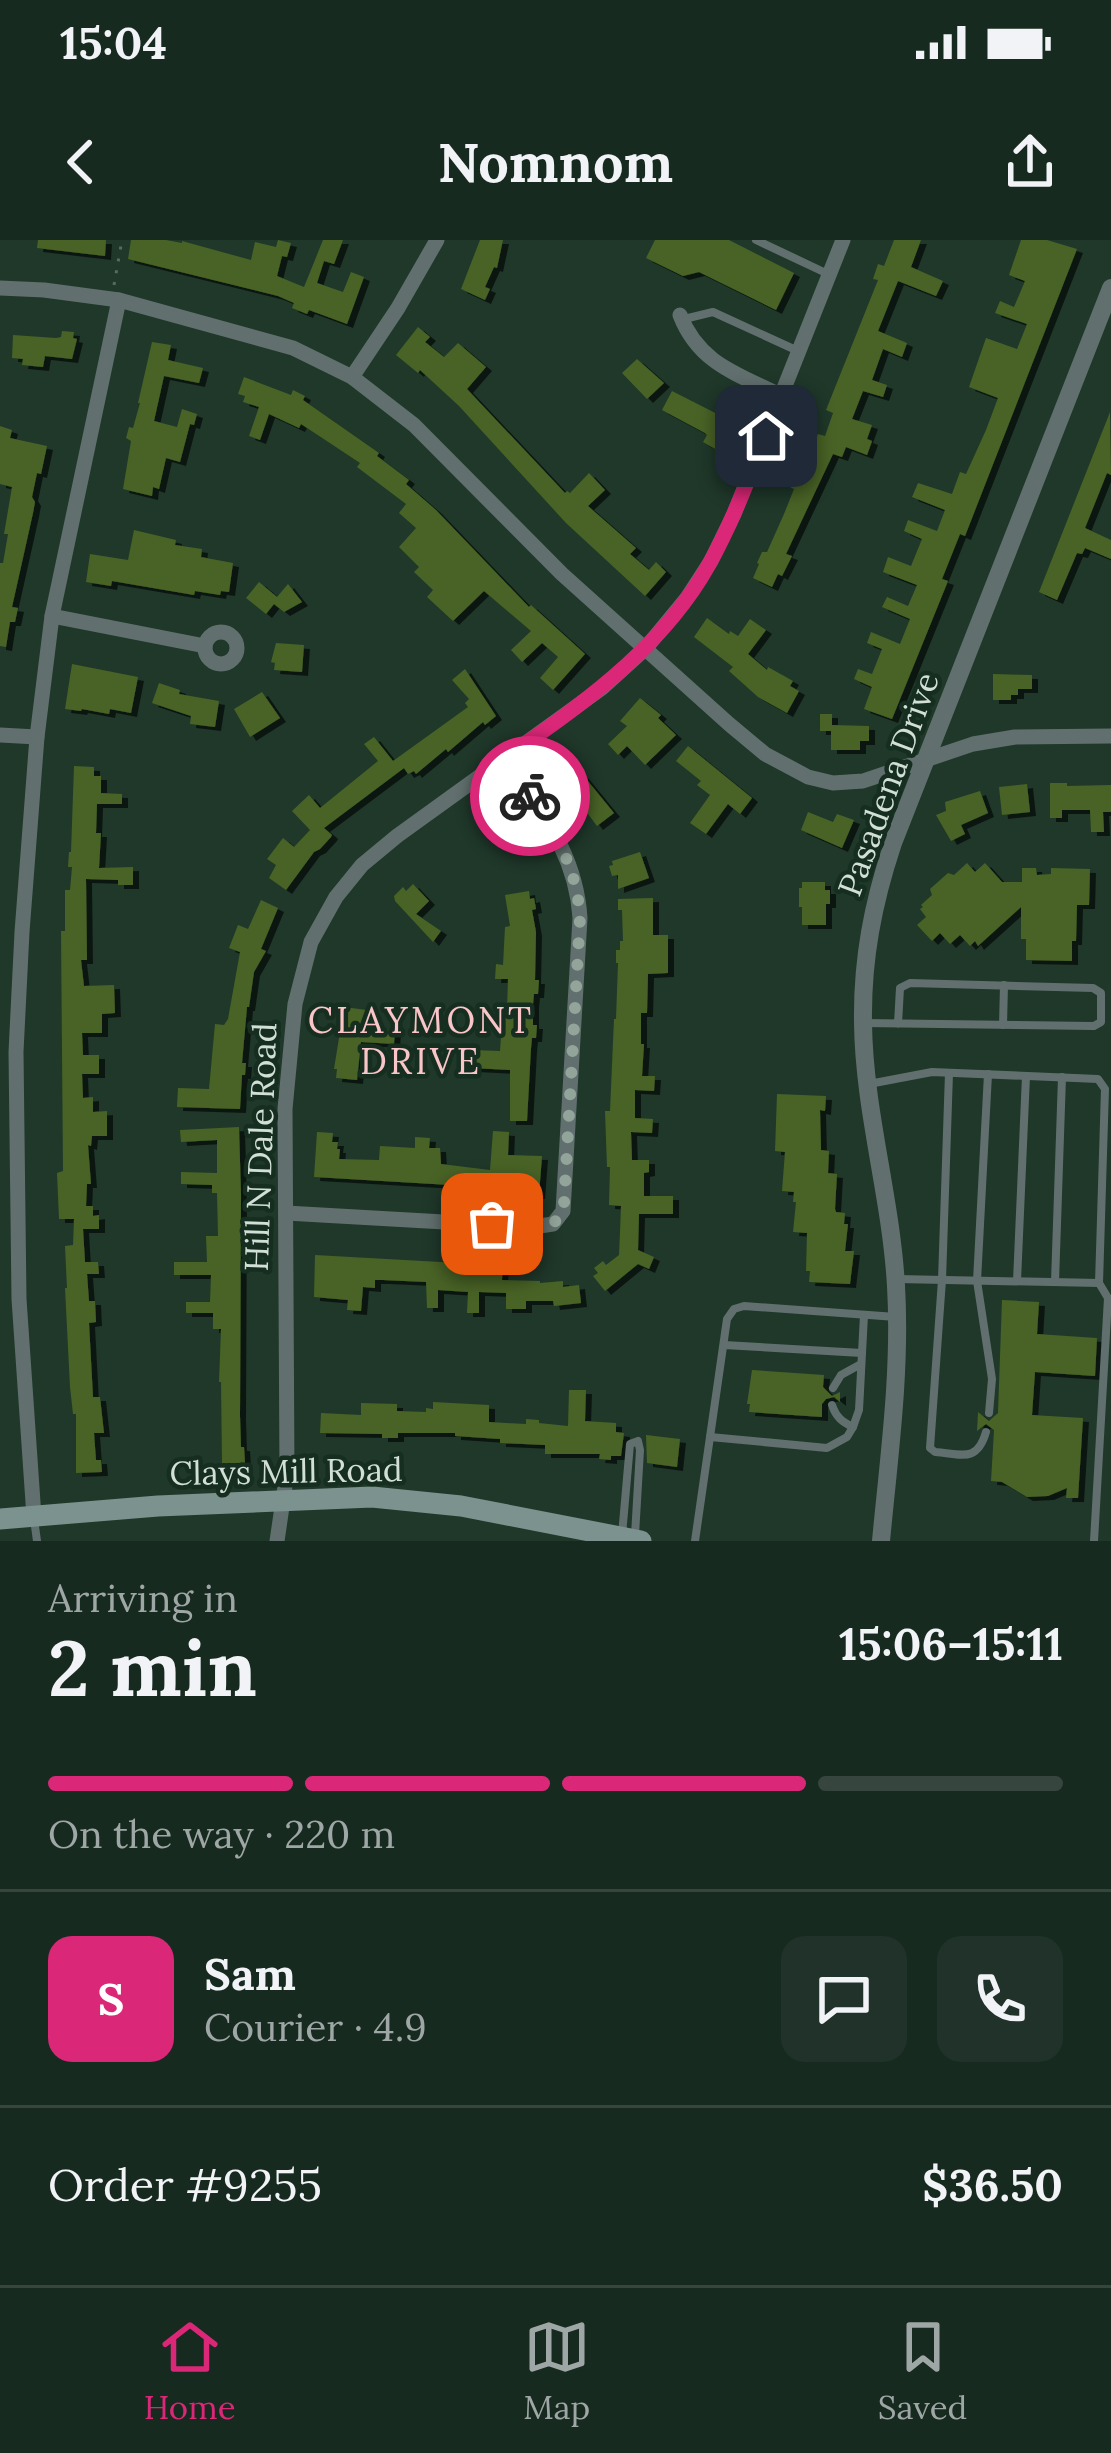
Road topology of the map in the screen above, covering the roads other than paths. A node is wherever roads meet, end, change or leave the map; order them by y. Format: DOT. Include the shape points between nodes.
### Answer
graph roads {
  1 [pos="437,240"];
  2 [pos="756,240"];
  3 [pos="843,240"];
  4 [pos="829,274"];
  5 [pos="0,288"];
  6 [pos="1111,288"];
  7 [pos="116,293"];
  8 [pos="681,318"];
  9 [pos="799,352"];
  10 [pos="352,376"];
  11 [pos="782,396"];
  12 [pos="52,616"];
  13 [pos="205,646"];
  14 [pos="645,649"];
  15 [pos="0,735"];
  16 [pos="1111,736"];
  17 [pos="37,737"];
  18 [pos="505,758"];
  19 [pos="928,759"];
  20 [pos="1004,986"];
  21 [pos="863,1023"];
  22 [pos="898,1024"];
  23 [pos="1003,1024"];
  24 [pos="949,1072"];
  25 [pos="988,1074"];
  26 [pos="1026,1076"];
  27 [pos="1062,1078"];
  28 [pos="868,1084"];
  29 [pos="286,1213"];
  30 [pos="896,1280"];
  31 [pos="942,1280"];
  32 [pos="977,1281"];
  33 [pos="1017,1281"];
  34 [pos="1055,1282"];
  35 [pos="1099,1282"];
  36 [pos="864,1315"];
  37 [pos="897,1317"];
  38 [pos="724,1345"];
  39 [pos="861,1359"];
  40 [pos="833,1388"];
  41 [pos="832,1405"];
  42 [pos="988,1413"];
  43 [pos="854,1427"];
  44 [pos="986,1432"];
  45 [pos="710,1437"];
  46 [pos="283,1499"];
  47 [pos="34,1516"];
  48 [pos="0,1520"];
  49 [pos="632,1539"];
  50 [pos="37,1541"];
  51 [pos="277,1541"];
  52 [pos="695,1541"];
  53 [pos="880,1541"];
  54 [pos="1094,1541"];
  1 -- 10 [label="street"];
  2 -- 4 [label="lane"];
  3 -- 4 [label="street, Hill N Dale Road"];
  4 -- 9 [label="street, Hill N Dale Road"];
  5 -- 7 [label="street"];
  6 -- 19 [label="street, Pasadena Drive"];
  7 -- 10 [label="street" via="293,348"];
  7 -- 12 [label="street"];
  8 -- 9 [label="lane" via="713,312"];
  8 -- 11 [label="street" via="704,354"];
  9 -- 11 [label="street, Hill N Dale Road"];
  10 -- 14 [label="street" via="414,425"];
  11 -- 14 [label="street, Hill N Dale Road" via="711,561"];
  12 -- 13 [label="street"];
  12 -- 17 [label="street"];
  14 -- 18 [label="street, Hill N Dale Road"];
  14 -- 19 [label="street" via="765,754 808,777 863,781"];
  15 -- 17 [label="street"];
  16 -- 19 [label="street" via="1015,736"];
  17 -- 47 [label="street" via="16,1052 20,1332"];
  18 -- 29 [label="street, Hill N Dale Road" via="362,865 311,941 290,1037"];
  18 -- 29 [label="street" via="566,856 578,898 563,1210 553,1224 533,1227"];
  19 -- 21 [label="street, Pasadena Drive" via="876,896"];
  20 -- 22 [label="lane" via="904,984"];
  20 -- 23 [label="lane"];
  20 -- 23 [label="lane" via="1094,988 1101,1022"];
  21 -- 22 [label="lane"];
  21 -- 28 [label="street, Pasadena Drive"];
  22 -- 23 [label="lane"];
  24 -- 25 [label="lane"];
  24 -- 28 [label="lane"];
  24 -- 31 [label="lane"];
  25 -- 26 [label="lane"];
  25 -- 32 [label="lane"];
  26 -- 27 [label="lane"];
  26 -- 33 [label="lane"];
  27 -- 34 [label="lane"];
  27 -- 35 [label="lane" via="1099,1079 1106,1089"];
  28 -- 30 [label="street, Pasadena Drive"];
  29 -- 46 [label="street, Hill N Dale Road"];
  30 -- 31 [label="lane"];
  30 -- 37 [label="street, Pasadena Drive"];
  31 -- 32 [label="lane"];
  31 -- 44 [label="lane" via="930,1448 973,1454"];
  32 -- 33 [label="lane"];
  32 -- 42 [label="lane" via="992,1379"];
  33 -- 34 [label="lane"];
  34 -- 35 [label="lane"];
  35 -- 54 [label="lane" via="1108,1298"];
  36 -- 37 [label="lane"];
  36 -- 38 [label="lane" via="744,1306 727,1319"];
  36 -- 39 [label="lane"];
  37 -- 53 [label="street, Pasadena Drive"];
  38 -- 39 [label="lane"];
  38 -- 45 [label="lane"];
  39 -- 40 [label="lane"];
  39 -- 43 [label="lane"];
  41 -- 43 [label="lane"];
  43 -- 45 [label="lane" via="826,1448"];
  45 -- 52 [label="lane"];
  46 -- 47 [label="main road, Clays Mill Road"];
  46 -- 49 [label="main road, Clays Mill Road" via="410,1499"];
  46 -- 51 [label="street, Hill N Dale Road"];
  47 -- 48 [label="main road, Clays Mill Road"];
  47 -- 50 [label="lane"];
  49 -- 49 [label="lane" via="630,1444 638,1441 640,1450"];
}
